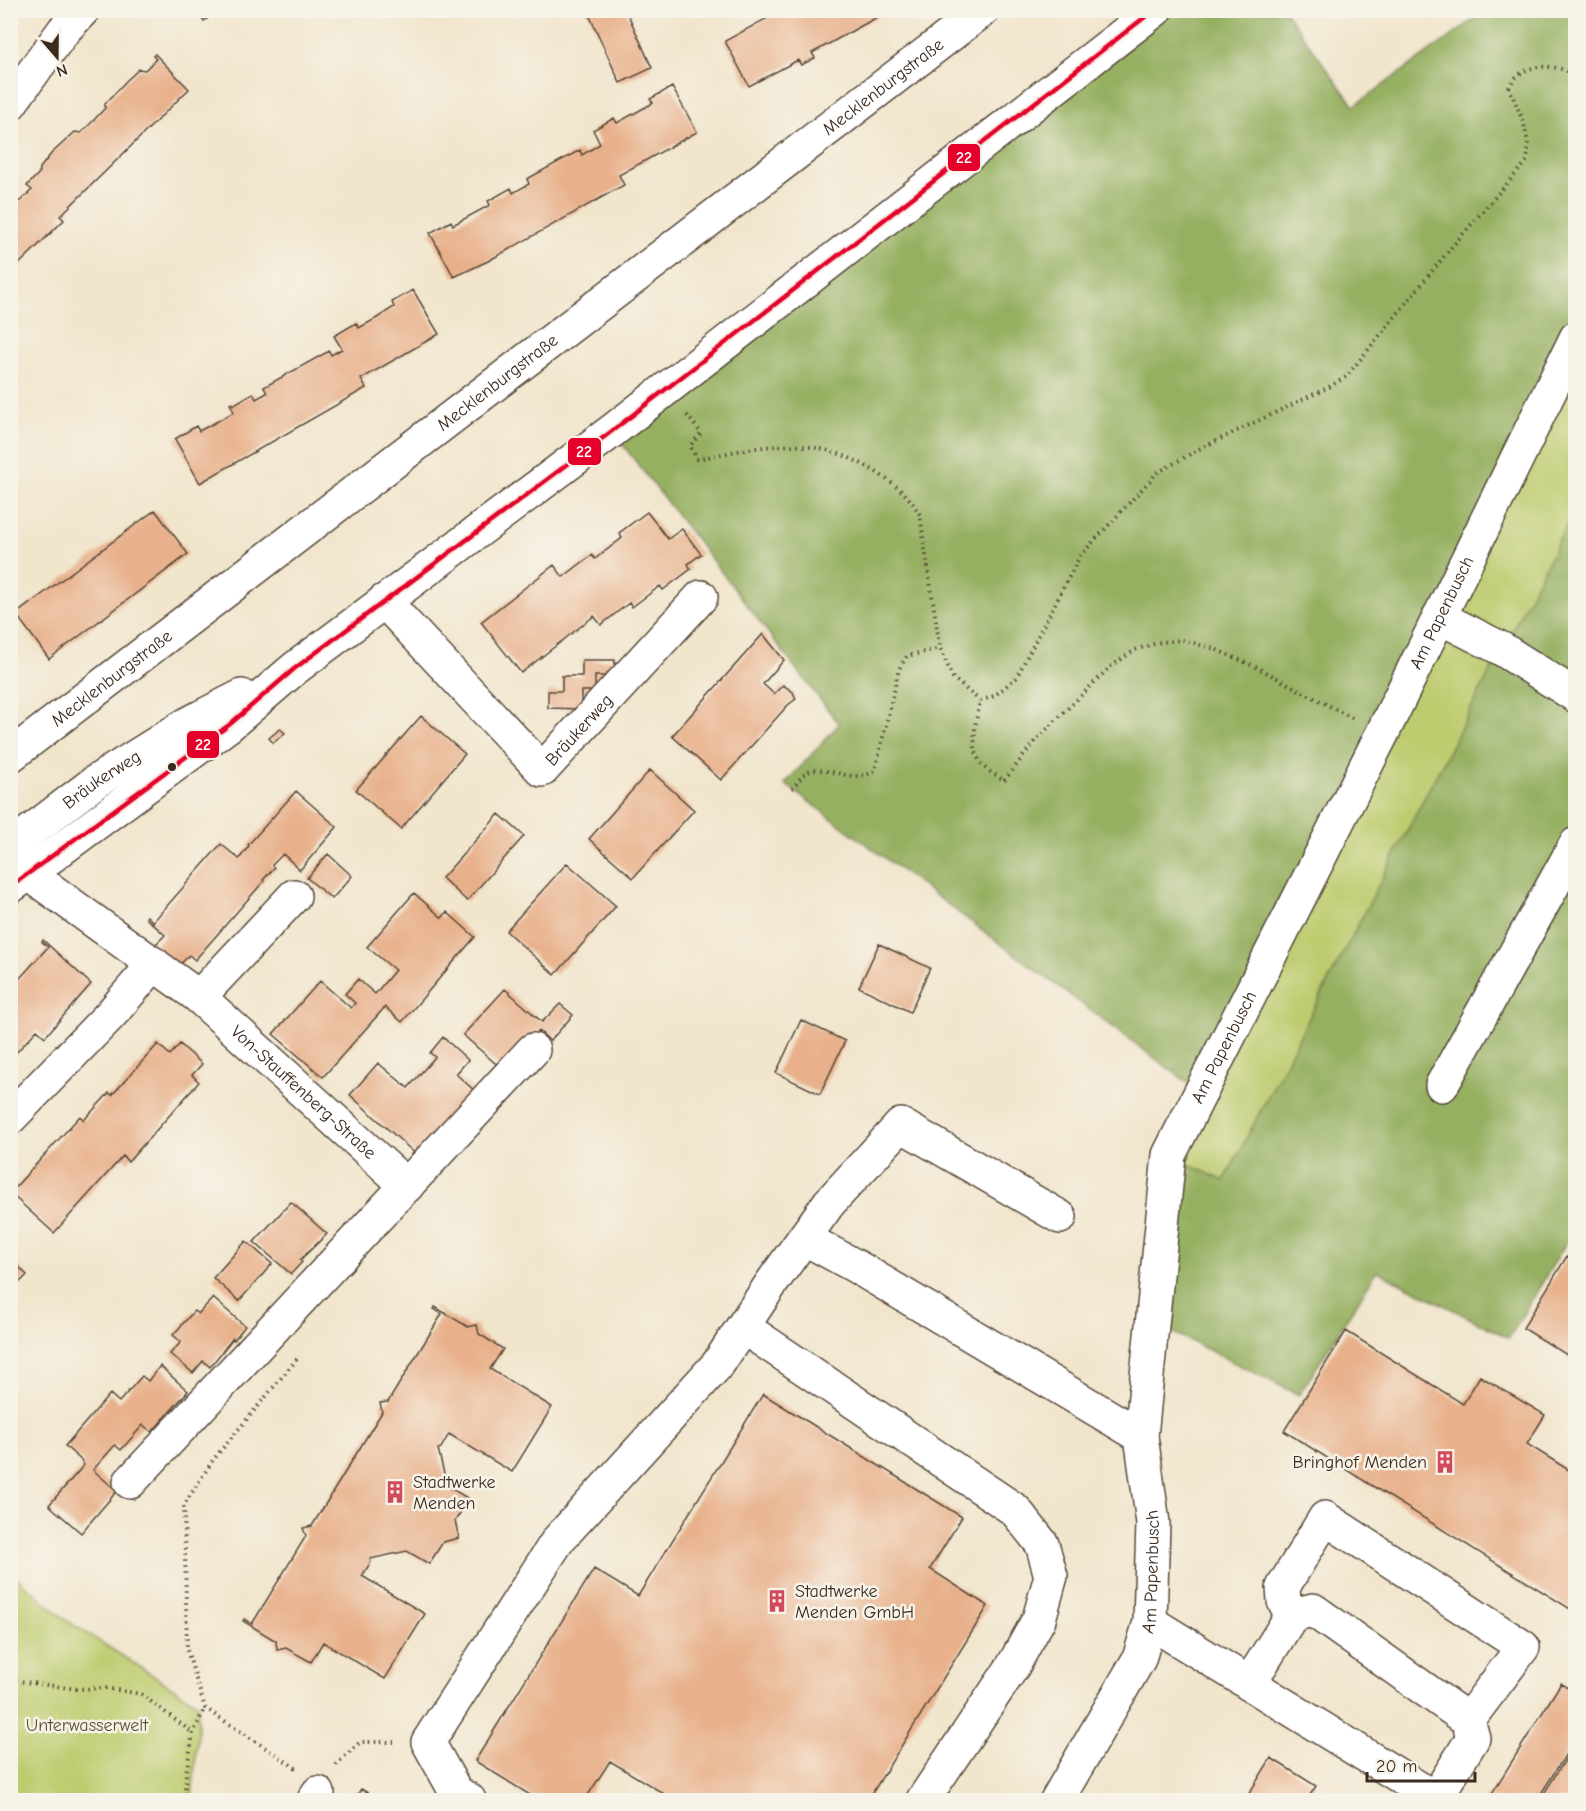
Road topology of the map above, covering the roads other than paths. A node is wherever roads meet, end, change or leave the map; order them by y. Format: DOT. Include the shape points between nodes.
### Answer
graph roads {
  1 [pos="82,10"];
  2 [pos="983,10"];
  3 [pos="1155,10"];
  4 [pos="10,104"];
  5 [pos="1575,338"];
  6 [pos="701,597"];
  7 [pos="384,601"];
  8 [pos="1439,616"];
  9 [pos="294,669"];
  10 [pos="1575,696"];
  11 [pos="10,756"];
  12 [pos="1575,844"];
  13 [pos="10,847"];
  14 [pos="17,872"];
  15 [pos="294,896"];
  16 [pos="154,964"];
  17 [pos="199,997"];
  18 [pos="533,1050"];
  19 [pos="1442,1085"];
  20 [pos="10,1119"];
  21 [pos="407,1186"];
  22 [pos="1060,1217"];
  23 [pos="804,1238"];
  24 [pos="743,1327"];
  25 [pos="1141,1436"];
  26 [pos="130,1482"];
  27 [pos="1292,1615"];
  28 [pos="1150,1622"];
  29 [pos="1250,1684"];
  30 [pos="1468,1720"];
  31 [pos="469,1800"];
  32 [pos="924,1800"];
  33 [pos="1057,1800"];
  34 [pos="1437,1800"];
  1 -- 4 [label="street"];
  2 -- 11 [label="street, Mecklenburgstraße"];
  3 -- 7 [label="street, Bräukerweg" via="612,431"];
  5 -- 8 [label="street, Am Papenbusch"];
  6 -- 7 [label="street, Bräukerweg" via="543,770"];
  7 -- 9 [label="street, Bräukerweg"];
  8 -- 10 [label="street" via="1502,649"];
  8 -- 25 [label="street, Am Papenbusch" via="1169,1155"];
  9 -- 13 [label="street, Bräukerweg" via="189,723 105,776"];
  9 -- 14 [label="street, Bräukerweg" via="229,725"];
  12 -- 19 [label="street"];
  14 -- 16 [label="street, Von-Stauffenberg-Straße"];
  15 -- 17 [label="street"];
  16 -- 17 [label="street, Von-Stauffenberg-Straße"];
  16 -- 20 [label="street"];
  17 -- 21 [label="street, Von-Stauffenberg-Straße"];
  18 -- 21 [label="street"];
  21 -- 26 [label="street"];
  22 -- 23 [label="street" via="901,1125 830,1203"];
  23 -- 24 [label="street"];
  23 -- 25 [label="street"];
  24 -- 31 [label="street" via="718,1364 558,1540 428,1742 456,1792"];
  24 -- 32 [label="street" via="1015,1510 1042,1544 1051,1576 1039,1619 1013,1666"];
  25 -- 28 [label="street, Am Papenbusch" via="1153,1523"];
  27 -- 29 [label="street"];
  27 -- 30 [label="street" via="1313,1610"];
  27 -- 30 [label="street" via="1284,1601 1283,1587 1325,1518 1523,1647"];
  28 -- 29 [label="street"];
  28 -- 33 [label="street, Am Papenbusch" via="1139,1659"];
  29 -- 34 [label="street"];
  30 -- 34 [label="street" via="1473,1738"];
}
